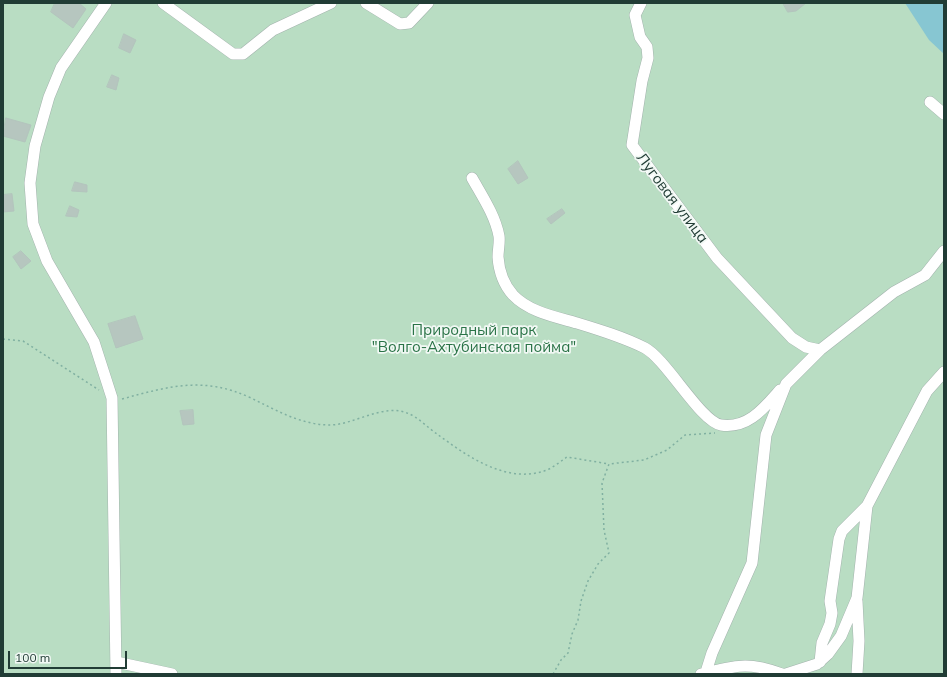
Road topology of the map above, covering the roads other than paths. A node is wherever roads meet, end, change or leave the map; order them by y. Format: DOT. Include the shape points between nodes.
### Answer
graph roads {
  1 [pos="163,3"];
  2 [pos="331,3"];
  3 [pos="366,3"];
  4 [pos="428,3"];
  5 [pos="641,3"];
  6 [pos="103,4"];
  7 [pos="930,102"];
  8 [pos="944,114"];
  9 [pos="472,178"];
  10 [pos="944,251"];
  11 [pos="820,350"];
  12 [pos="944,372"];
  13 [pos="786,384"];
  14 [pos="867,506"];
  15 [pos="857,598"];
  16 [pos="116,662"];
  17 [pos="820,662"];
  18 [pos="702,673"];
  19 [pos="116,674"];
  20 [pos="172,674"];
  21 [pos="782,674"];
  22 [pos="786,674"];
  23 [pos="857,674"];
  1 -- 2 [label="street" via="233,54 243,54 273,30"];
  3 -- 4 [label="street" via="400,24 409,23"];
  5 -- 11 [label="street, Луговая улица" via="635,15 640,37 647,46 648,58 632,145 717,258 792,338 806,347"];
  6 -- 16 [label="street" via="61,68 48,98 35,146 30,183 33,224 47,260 94,342 112,403"];
  7 -- 8 [label="street"];
  9 -- 13 [label="street" via="488,207 499,236 498,258 503,280 514,296 538,311 608,333 647,349 702,411 719,425 734,426 756,416"];
  10 -- 11 [label="street" via="925,275 894,292"];
  11 -- 13 [label="street"];
  12 -- 14 [label="street" via="927,391"];
  13 -- 18 [label="street" via="766,435 752,563"];
  14 -- 15 [label="street"];
  14 -- 17 [label="street" via="842,531 839,539 830,601 832,613 822,643"];
  15 -- 17 [label="street" via="841,636"];
  15 -- 23 [label="street"];
  16 -- 19 [label="street"];
  16 -- 20 [label="street"];
  17 -- 22 [label="street"];
  18 -- 21 [label="street" via="752,665"];
}
